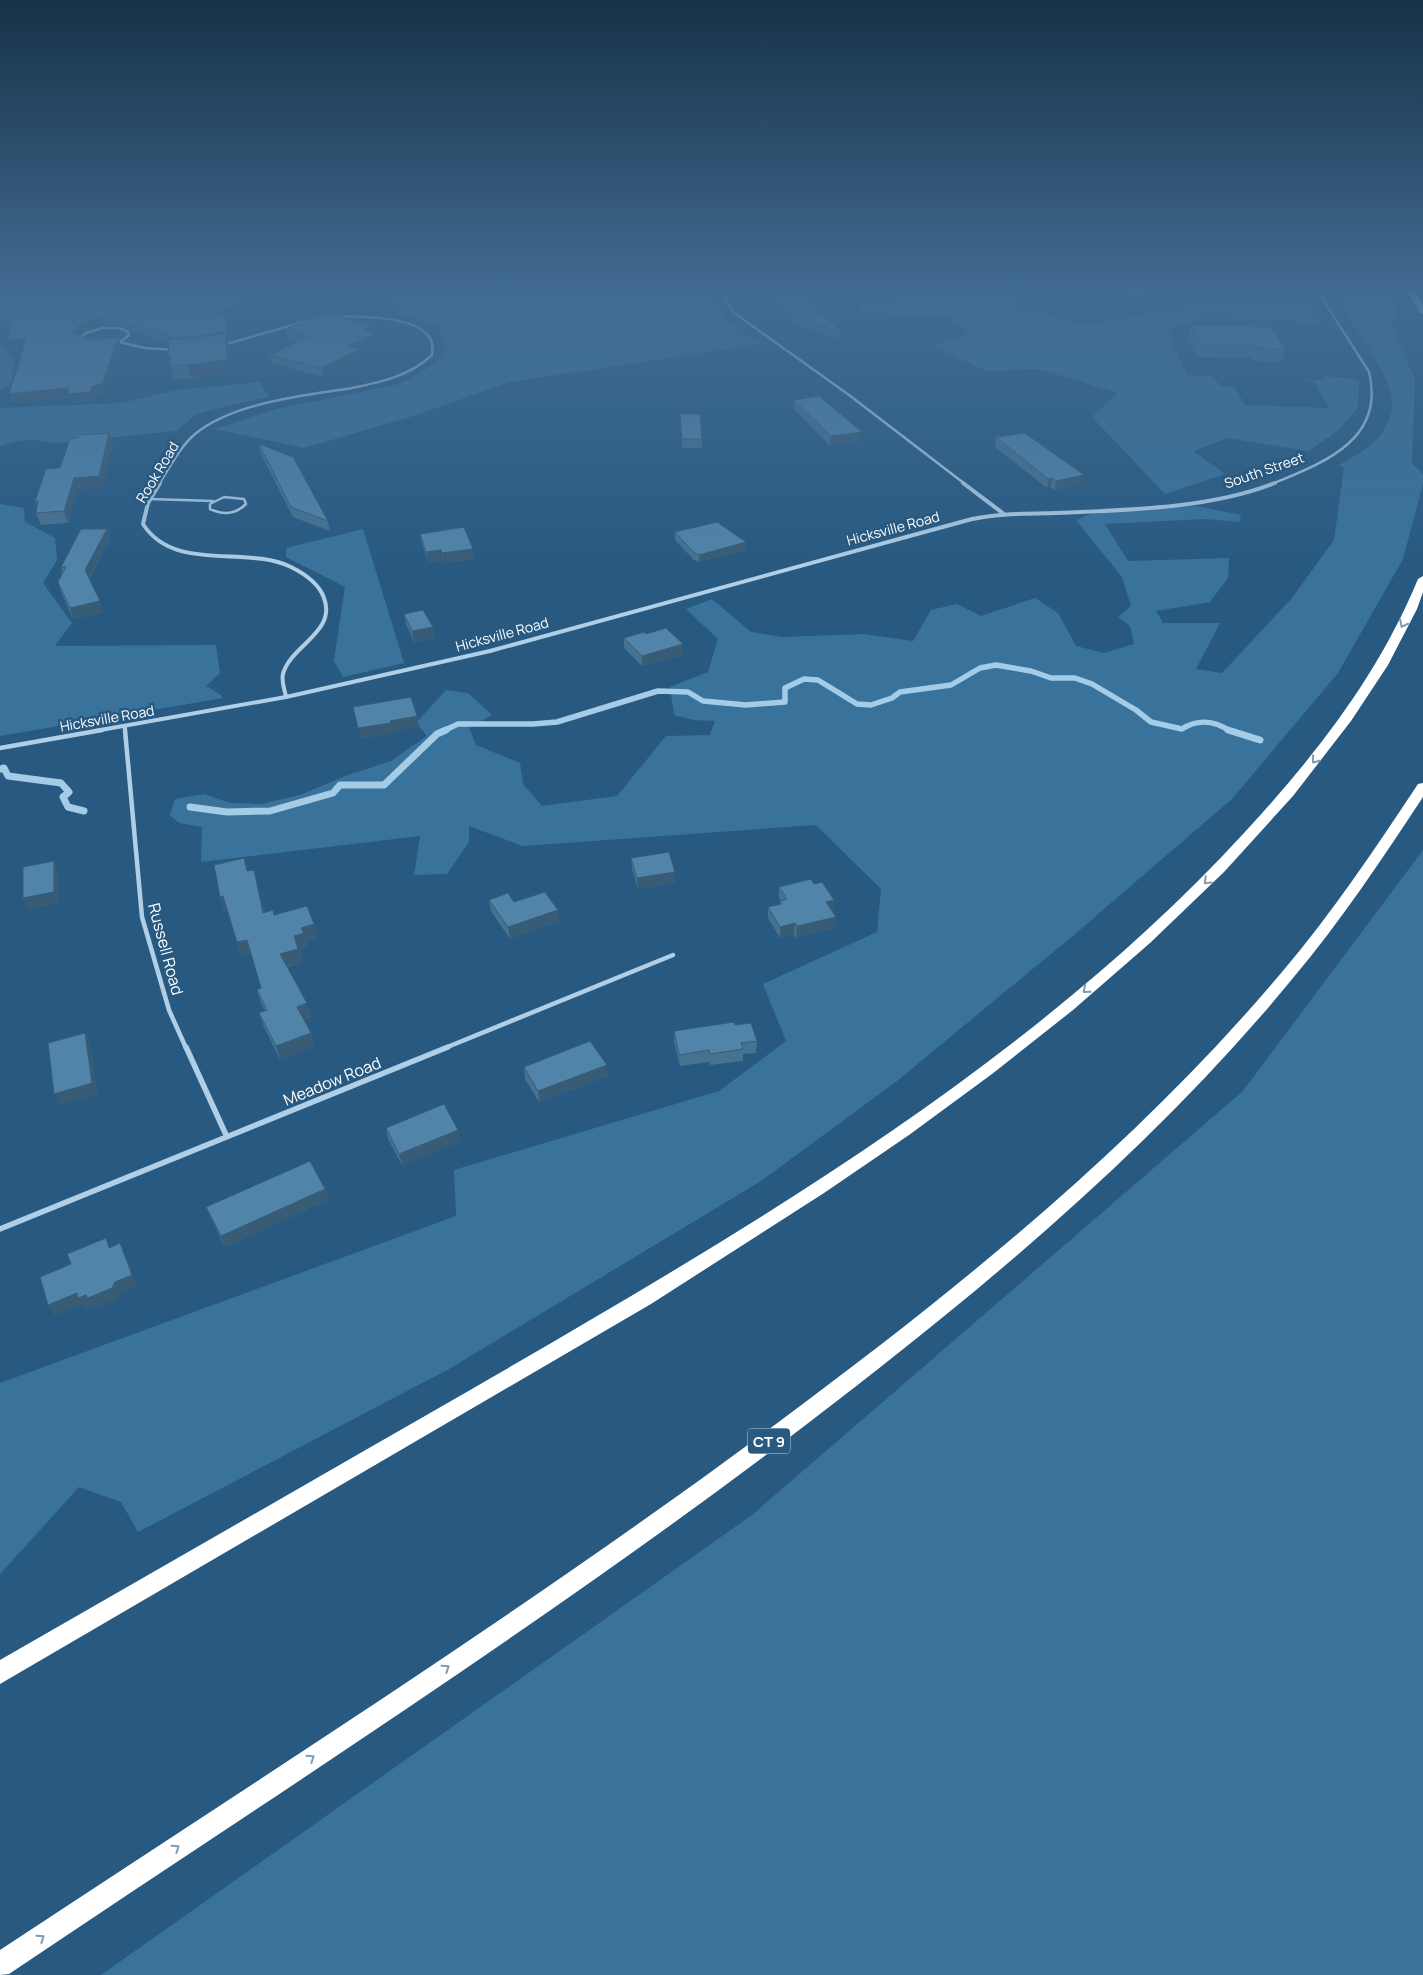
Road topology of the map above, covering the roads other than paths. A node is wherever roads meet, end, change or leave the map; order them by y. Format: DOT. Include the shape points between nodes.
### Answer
graph roads {
  1 [pos="379,382"];
  2 [pos="832,382"];
  3 [pos="1373,382"];
  4 [pos="150,499"];
  5 [pos="214,501"];
  6 [pos="1004,514"];
  7 [pos="1423,580"];
  8 [pos="286,697"];
  9 [pos="125,726"];
  10 [pos="0,748"];
  11 [pos="1423,787"];
  12 [pos="673,955"];
  13 [pos="227,1137"];
  14 [pos="0,1228"];
  15 [pos="0,1673"];
  16 [pos="0,1966"];
  1 -- 4 [label="street, Rook Road" via="254,408 223,418 187,442"];
  2 -- 6 [label="street"];
  3 -- 6 [label="street, South Street" via="1372,410 1361,429 1343,448 1298,473 1222,496 1121,509"];
  4 -- 5 [label="lane"];
  4 -- 8 [label="street, Rook Road" via="145,506 143,524 152,537 169,546 204,555 286,565 303,573 318,586 326,599 325,616 317,633 288,663 282,676"];
  5 -- 5 [label="lane" via="235,497 244,499 246,504 240,509 222,513 210,509"];
  6 -- 8 [label="street, Hicksville Road" via="962,520 490,651"];
  7 -- 15 [label="highway, one-way" via="1391,648 1355,706 1268,816 1221,868 1160,926 999,1060 867,1156 661,1288"];
  8 -- 9 [label="street, Hicksville Road"];
  9 -- 10 [label="street, Hicksville Road"];
  9 -- 13 [label="street, Russell Road" via="142,917 170,1010"];
  16 -- 11 [label="highway, CT 9, one-way" via="609,1558 827,1399 956,1296 1115,1156 1237,1032 1348,898"];
  12 -- 13 [label="street, Meadow Road"];
  13 -- 14 [label="street, Meadow Road"];
}
